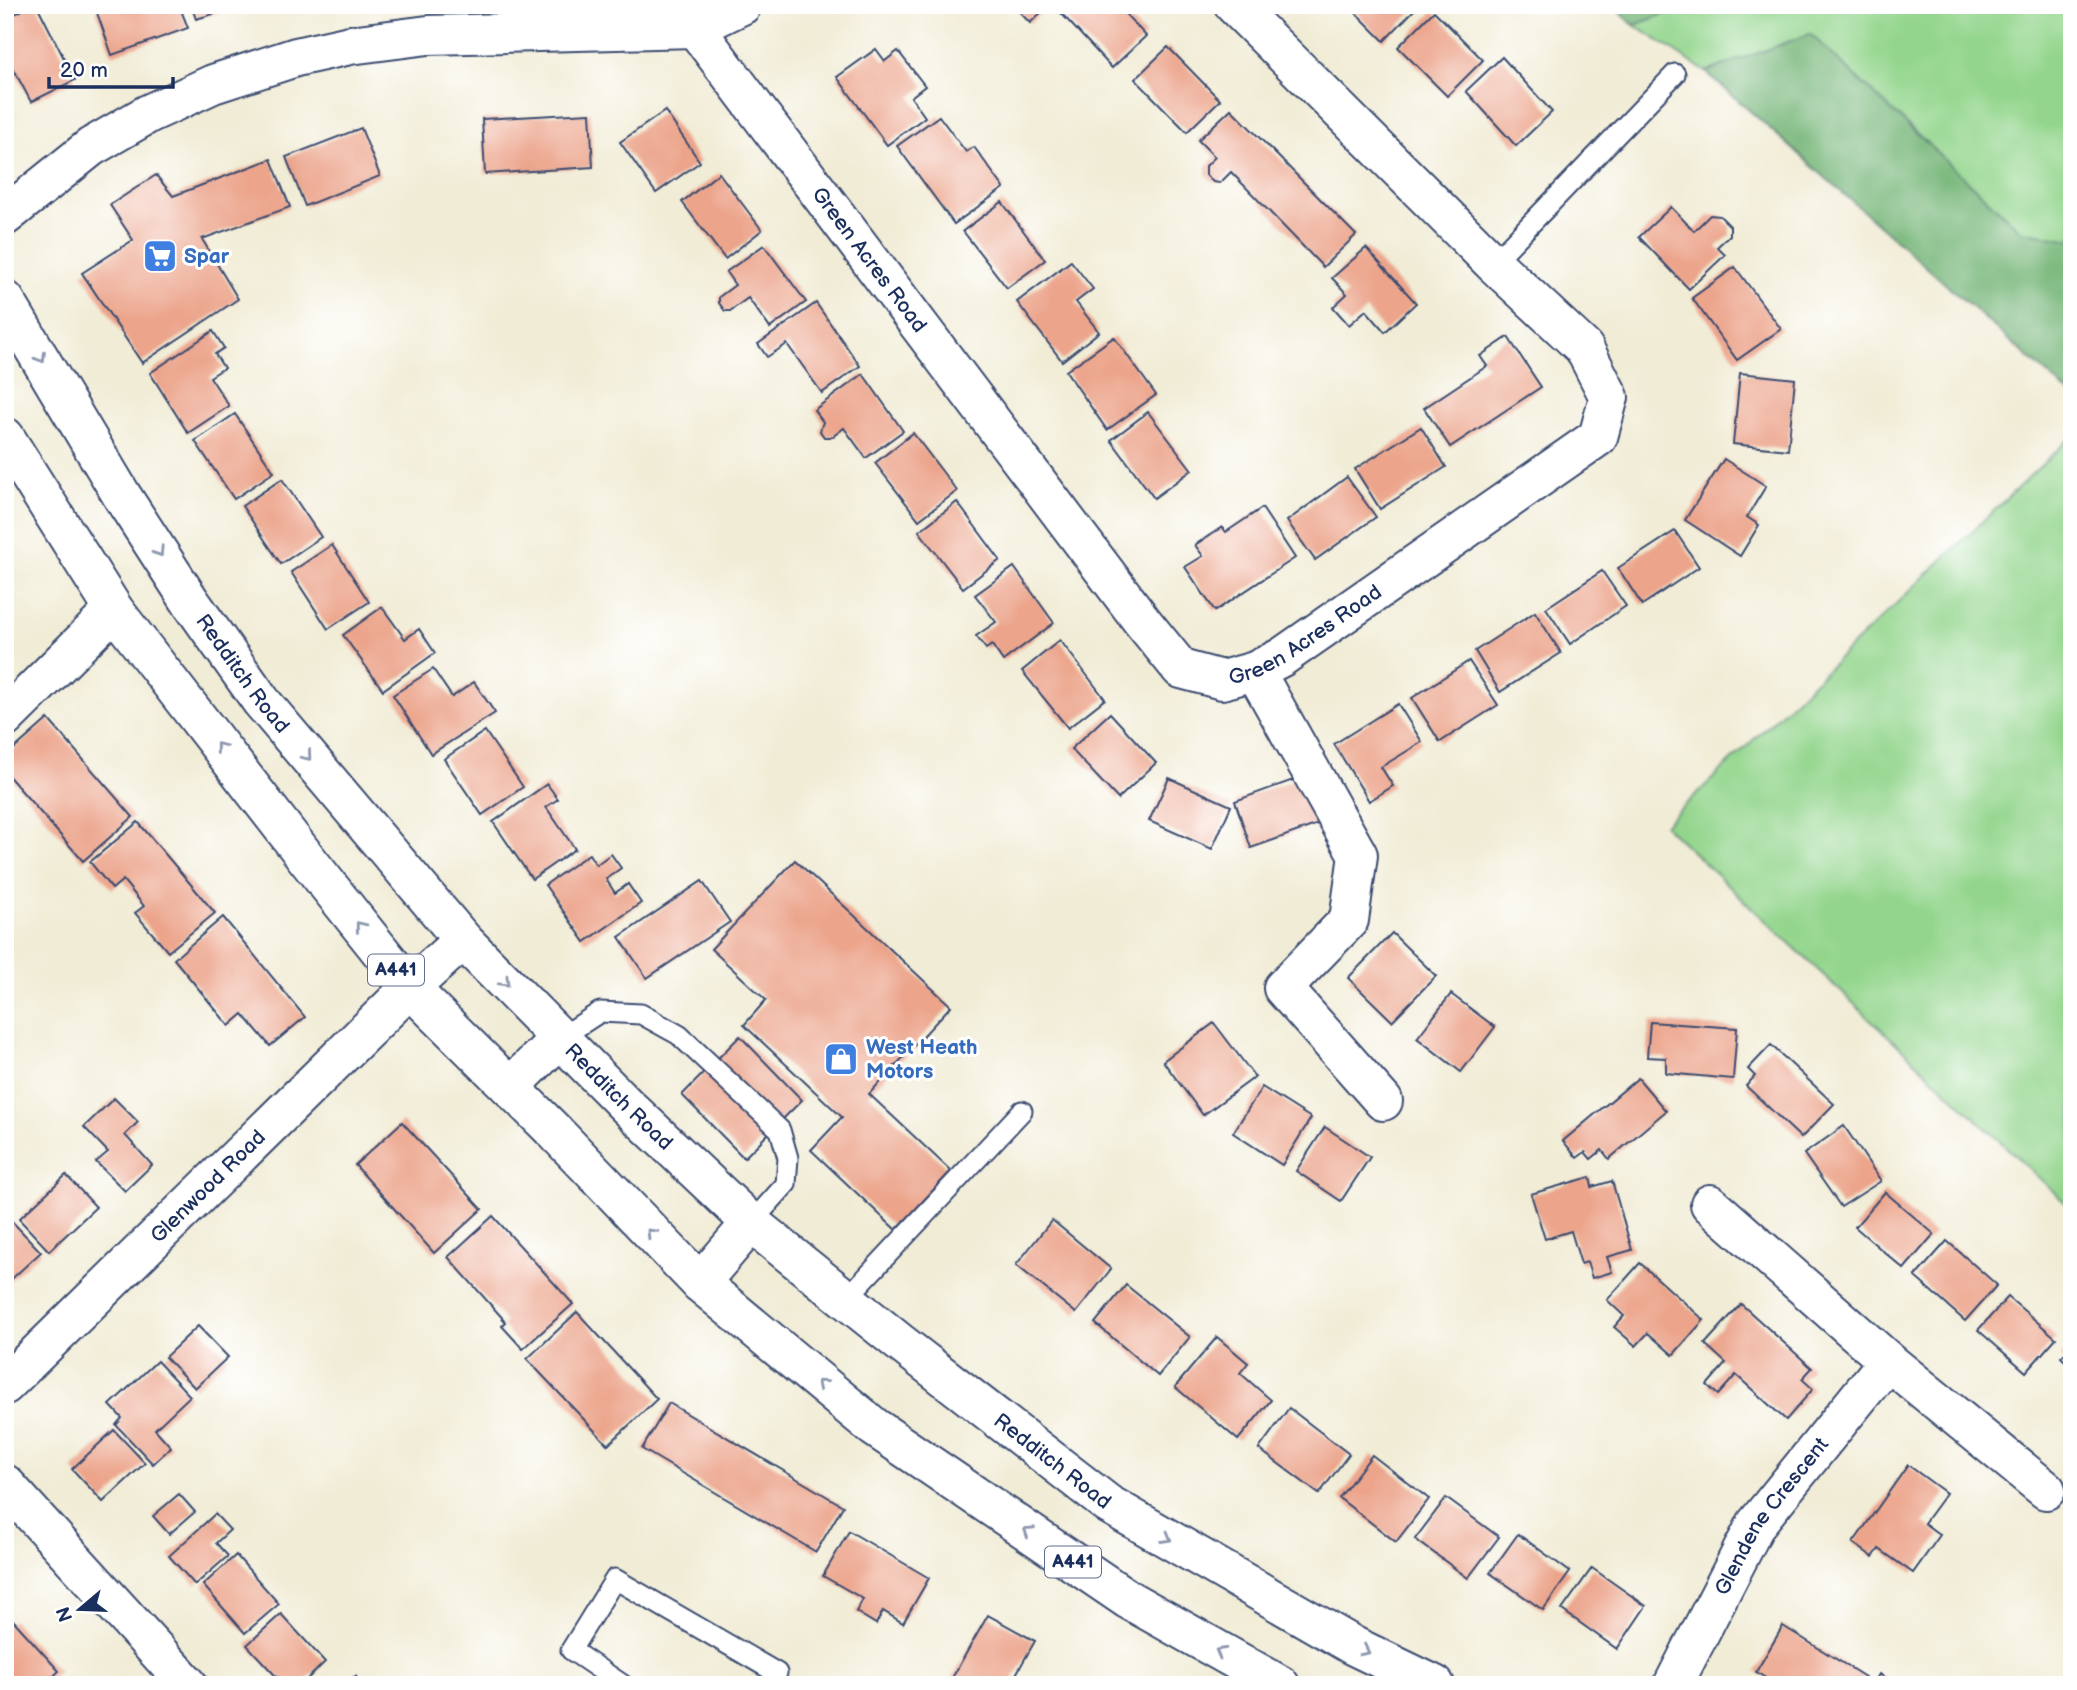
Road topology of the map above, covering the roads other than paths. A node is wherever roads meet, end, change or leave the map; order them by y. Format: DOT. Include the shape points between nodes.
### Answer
graph roads {
  1 [pos="742,5"];
  2 [pos="1234,5"];
  3 [pos="695,28"];
  4 [pos="1675,74"];
  5 [pos="5,216"];
  6 [pos="1493,262"];
  7 [pos="5,300"];
  8 [pos="5,437"];
  9 [pos="114,610"];
  10 [pos="1255,671"];
  11 [pos="5,718"];
  12 [pos="463,940"];
  13 [pos="410,988"];
  14 [pos="560,1038"];
  15 [pos="510,1087"];
  16 [pos="1383,1101"];
  17 [pos="1021,1111"];
  18 [pos="1710,1204"];
  19 [pos="751,1223"];
  20 [pos="700,1283"];
  21 [pos="846,1300"];
  22 [pos="1888,1362"];
  23 [pos="5,1384"];
  24 [pos="6,1488"];
  25 [pos="2046,1490"];
  26 [pos="188,1685"];
  27 [pos="622,1685"];
  28 [pos="769,1685"];
  29 [pos="1280,1685"];
  30 [pos="1435,1685"];
  31 [pos="1673,1685"];
  1 -- 3 [label="main road"];
  2 -- 6 [label="main road, Green Acres Road"];
  3 -- 5 [label="main road" via="428,35 296,57 213,83 148,114 91,147"];
  3 -- 10 [label="main road, Green Acres Road" via="1181,669 1222,680"];
  4 -- 6 [label="lane"];
  6 -- 10 [label="main road, Green Acres Road" via="1584,348 1609,397 1598,437 1282,657"];
  7 -- 12 [label="main road, Redditch Road, one-way" via="121,496 261,701"];
  8 -- 9 [label="main road, A441"];
  9 -- 11 [label="main road"];
  13 -- 9 [label="main road, A441, one-way"];
  10 -- 16 [label="main road" via="1358,855 1349,920 1283,988"];
  12 -- 13 [label="main road, Glenwood Road"];
  12 -- 14 [label="main road, Redditch Road, one-way"];
  13 -- 15 [label="main road, A441"];
  13 -- 23 [label="main road, Glenwood Road"];
  14 -- 15 [label="main road"];
  14 -- 19 [label="main road, Redditch Road"];
  14 -- 19 [label="lane" via="600,1012 642,1014 679,1035 780,1130 788,1158 786,1184"];
  20 -- 15 [label="main road, A441, one-way"];
  17 -- 21 [label="lane"];
  18 -- 22 [label="main road"];
  19 -- 20 [label="main road"];
  19 -- 21 [label="main road, Redditch Road"];
  29 -- 20 [label="main road, A441, one-way" via="1129,1600 874,1427"];
  21 -- 30 [label="main road, Redditch Road, one-way" via="1108,1504 1354,1646"];
  22 -- 25 [label="main road"];
  22 -- 31 [label="main road, Glendene Crescent" via="1756,1524"];
  24 -- 26 [label="main road"];
  27 -- 28 [label="lane" via="571,1650 615,1579 777,1673"];
}
